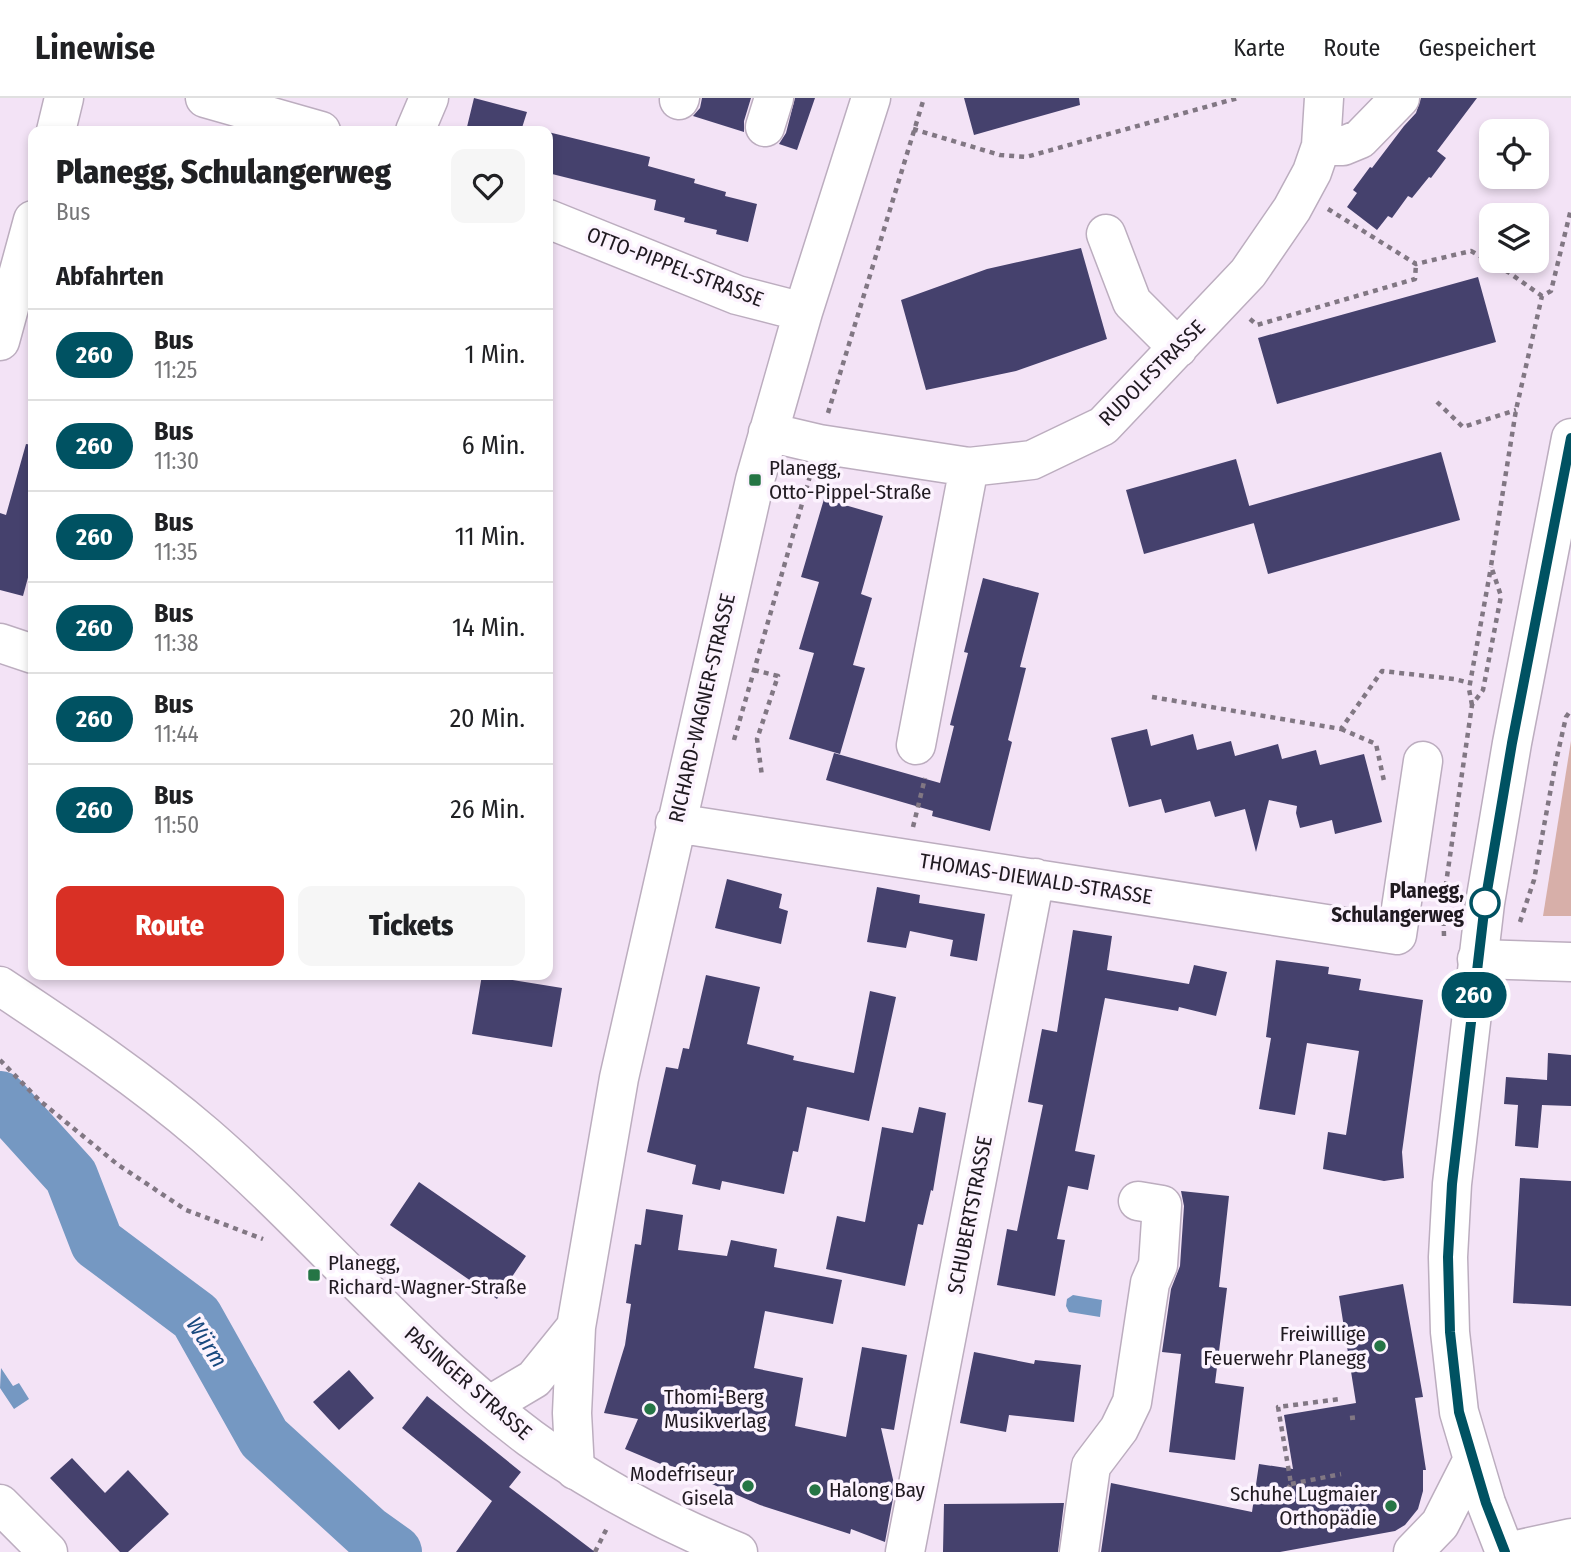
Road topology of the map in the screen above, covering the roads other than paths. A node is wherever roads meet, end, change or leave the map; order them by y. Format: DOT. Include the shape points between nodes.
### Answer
graph roads {
  1 [pos="64,98"];
  2 [pos="205,98"];
  3 [pos="429,98"];
  4 [pos="871,98"];
  5 [pos="1324,98"];
  6 [pos="1400,98"];
  7 [pos="57,126"];
  8 [pos="303,126"];
  9 [pos="417,126"];
  10 [pos="1321,146"];
  11 [pos="553,221"];
  12 [pos="1106,234"];
  13 [pos="28,238"];
  14 [pos="803,312"];
  15 [pos="0,341"];
  16 [pos="1178,348"];
  17 [pos="768,432"];
  18 [pos="1571,438"];
  19 [pos="969,467"];
  20 [pos="0,643"];
  21 [pos="28,652"];
  22 [pos="916,745"];
  23 [pos="1423,761"];
  24 [pos="675,823"];
  25 [pos="1035,878"];
  26 [pos="1492,959"];
  27 [pos="1571,962"];
  28 [pos="0,986"];
  29 [pos="1139,1201"];
  30 [pos="576,1328"];
  31 [pos="490,1405"];
  32 [pos="1473,1459"];
  33 [pos="575,1470"];
  34 [pos="0,1504"];
  35 [pos="1571,1538"];
  36 [pos="48,1552"];
  37 [pos="738,1552"];
  38 [pos="905,1552"];
  39 [pos="1079,1552"];
  40 [pos="1413,1552"];
  41 [pos="1506,1552"];
  1 -- 7 [label="street"];
  2 -- 8 [label="street"];
  3 -- 9 [label="street"];
  4 -- 14 [label="street, RICHARD-WAGNER-STRASSE"];
  5 -- 10 [label="street, RUDOLFSTRASSE"];
  6 -- 10 [label="street" via="1360,139 1343,146"];
  10 -- 16 [label="street, RUDOLFSTRASSE" via="1292,209 1248,273"];
  11 -- 14 [label="street, OTTO-PIPPEL-STRASSE" via="737,295"];
  12 -- 16 [label="street" via="1132,302"];
  13 -- 15 [label="street"];
  14 -- 17 [label="street, RICHARD-WAGNER-STRASSE"];
  16 -- 19 [label="street, RUDOLFSTRASSE" via="1103,426 1032,460"];
  17 -- 19 [label="street, RUDOLFSTRASSE"];
  17 -- 24 [label="street, RICHARD-WAGNER-STRASSE"];
  18 -- 26 [label="street" via="1512,743"];
  19 -- 22 [label="street"];
  20 -- 21 [label="street"];
  23 -- 25 [label="street, THOMAS-DIEWALD-STRASSE" via="1397,934"];
  24 -- 25 [label="street, THOMAS-DIEWALD-STRASSE"];
  24 -- 30 [label="street, RICHARD-WAGNER-STRASSE" via="619,1078"];
  25 -- 38 [label="street, SCHUBERTSTRASSE"];
  26 -- 27 [label="street"];
  26 -- 32 [label="street" via="1452,1184 1448,1257 1459,1412"];
  28 -- 31 [label="street, PASINGER STRASSE" via="131,1075 206,1136"];
  29 -- 39 [label="street" via="1162,1205 1158,1265 1150,1283 1132,1402 1119,1429 1091,1466"];
  30 -- 31 [label="street, RICHARD-WAGNER-STRASSE" via="534,1379"];
  30 -- 33 [label="street, RICHARD-WAGNER-STRASSE"];
  31 -- 33 [label="street, PASINGER STRASSE"];
  32 -- 40 [label="street" via="1440,1524"];
  32 -- 41 [label="street"];
  33 -- 37 [label="street, PASINGER STRASSE" via="620,1497"];
  34 -- 36 [label="street"];
  35 -- 41 [label="street"];
}
